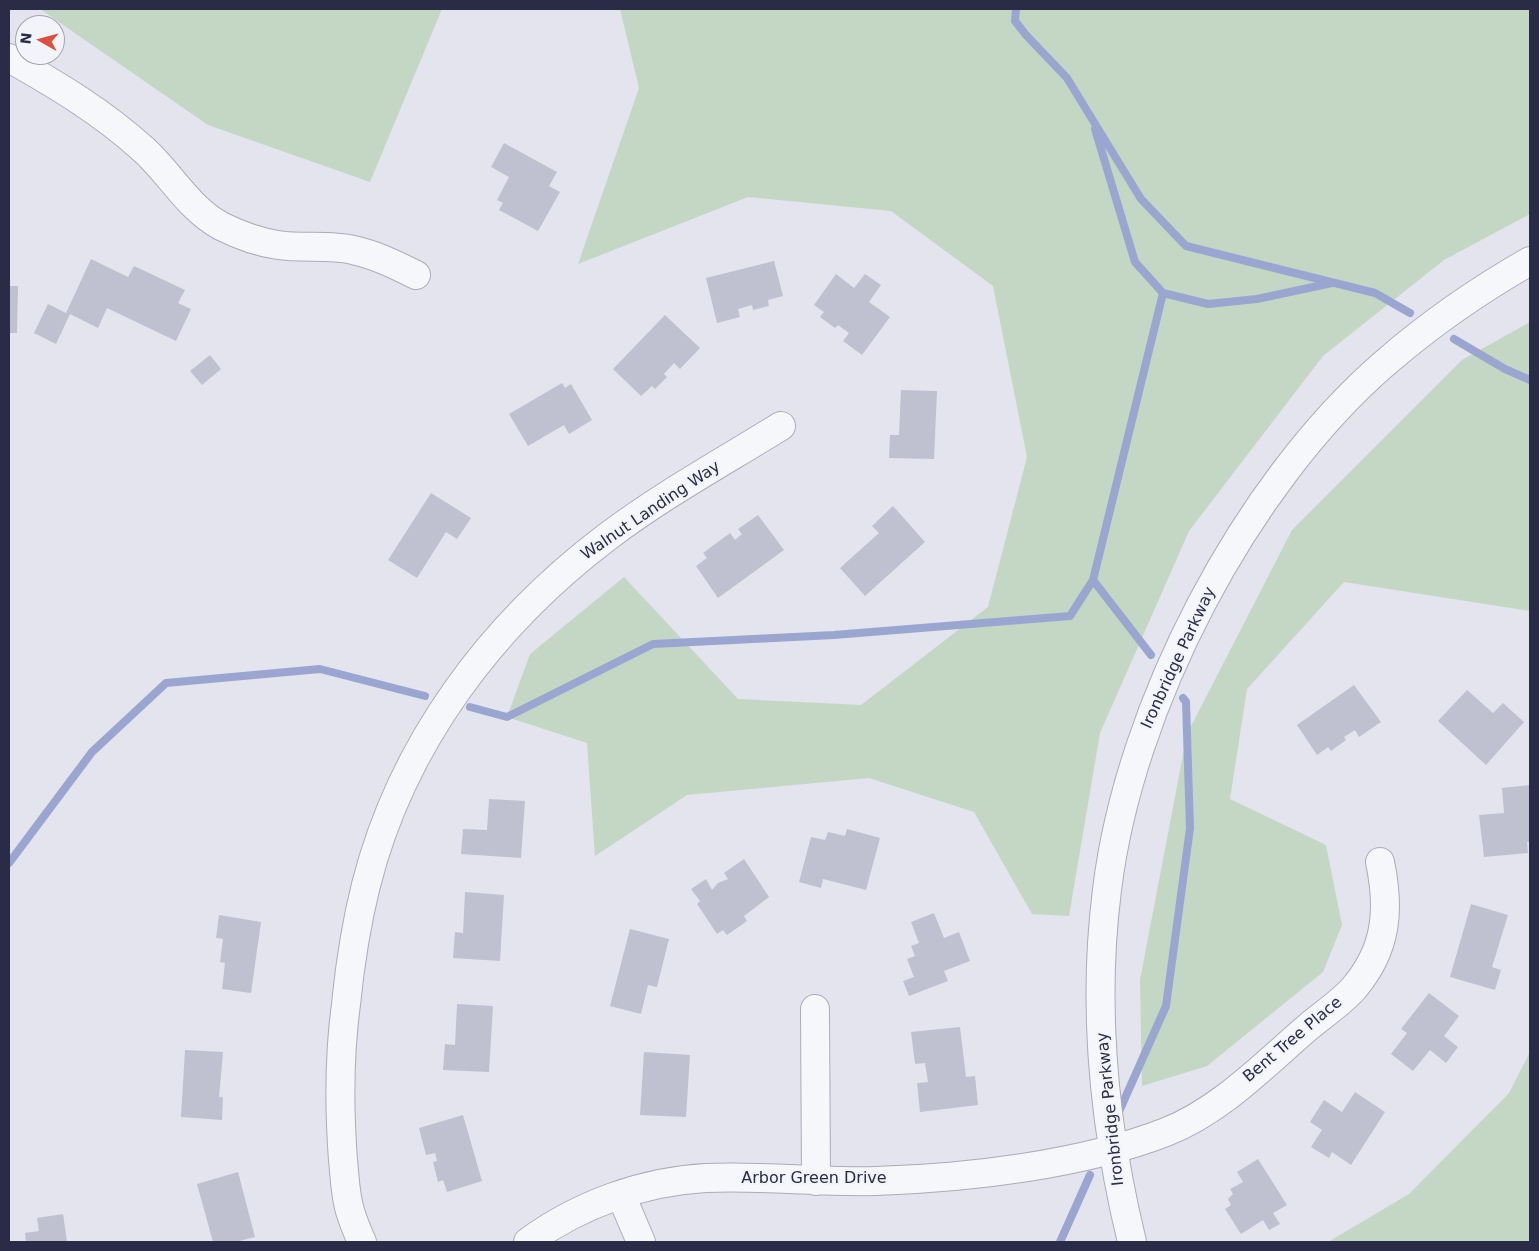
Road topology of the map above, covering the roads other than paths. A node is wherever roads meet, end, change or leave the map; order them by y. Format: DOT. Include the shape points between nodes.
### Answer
graph roads {
  1 [pos="9,58"];
  2 [pos="1530,261"];
  3 [pos="416,275"];
  4 [pos="781,426"];
  5 [pos="1380,862"];
  6 [pos="815,1009"];
  7 [pos="1112,1150"];
  8 [pos="816,1181"];
  9 [pos="621,1195"];
  10 [pos="362,1242"];
  11 [pos="528,1242"];
  12 [pos="641,1242"];
  13 [pos="1132,1242"];
  1 -- 3 [label="street" via="106,117 145,151 195,206 220,225 248,238 279,245 352,250 385,260"];
  2 -- 7 [label="street, Ironbridge Parkway" via="1447,314 1384,364 1351,396 1272,490 1230,554 1188,630 1156,700 1133,766 1119,820 1107,889 1101,964 1102,1061"];
  4 -- 10 [label="street, Walnut Landing Way" via="633,519 557,578 509,624 475,664 444,707 412,764 386,823 366,884 352,948 341,1041 340,1110 346,1192 350,1213"];
  5 -- 7 [label="street, Bent Tree Place" via="1386,890 1381,941 1370,967 1353,990 1205,1112 1168,1132"];
  6 -- 8 [label="street"];
  7 -- 8 [label="street, Arbor Green Drive" via="958,1175 876,1181"];
  7 -- 13 [label="street, Ironbridge Parkway"];
  8 -- 9 [label="street, Arbor Green Drive" via="706,1178 658,1185"];
  9 -- 11 [label="street, Arbor Green Drive" via="576,1214"];
  9 -- 12 [label="street"];
}
